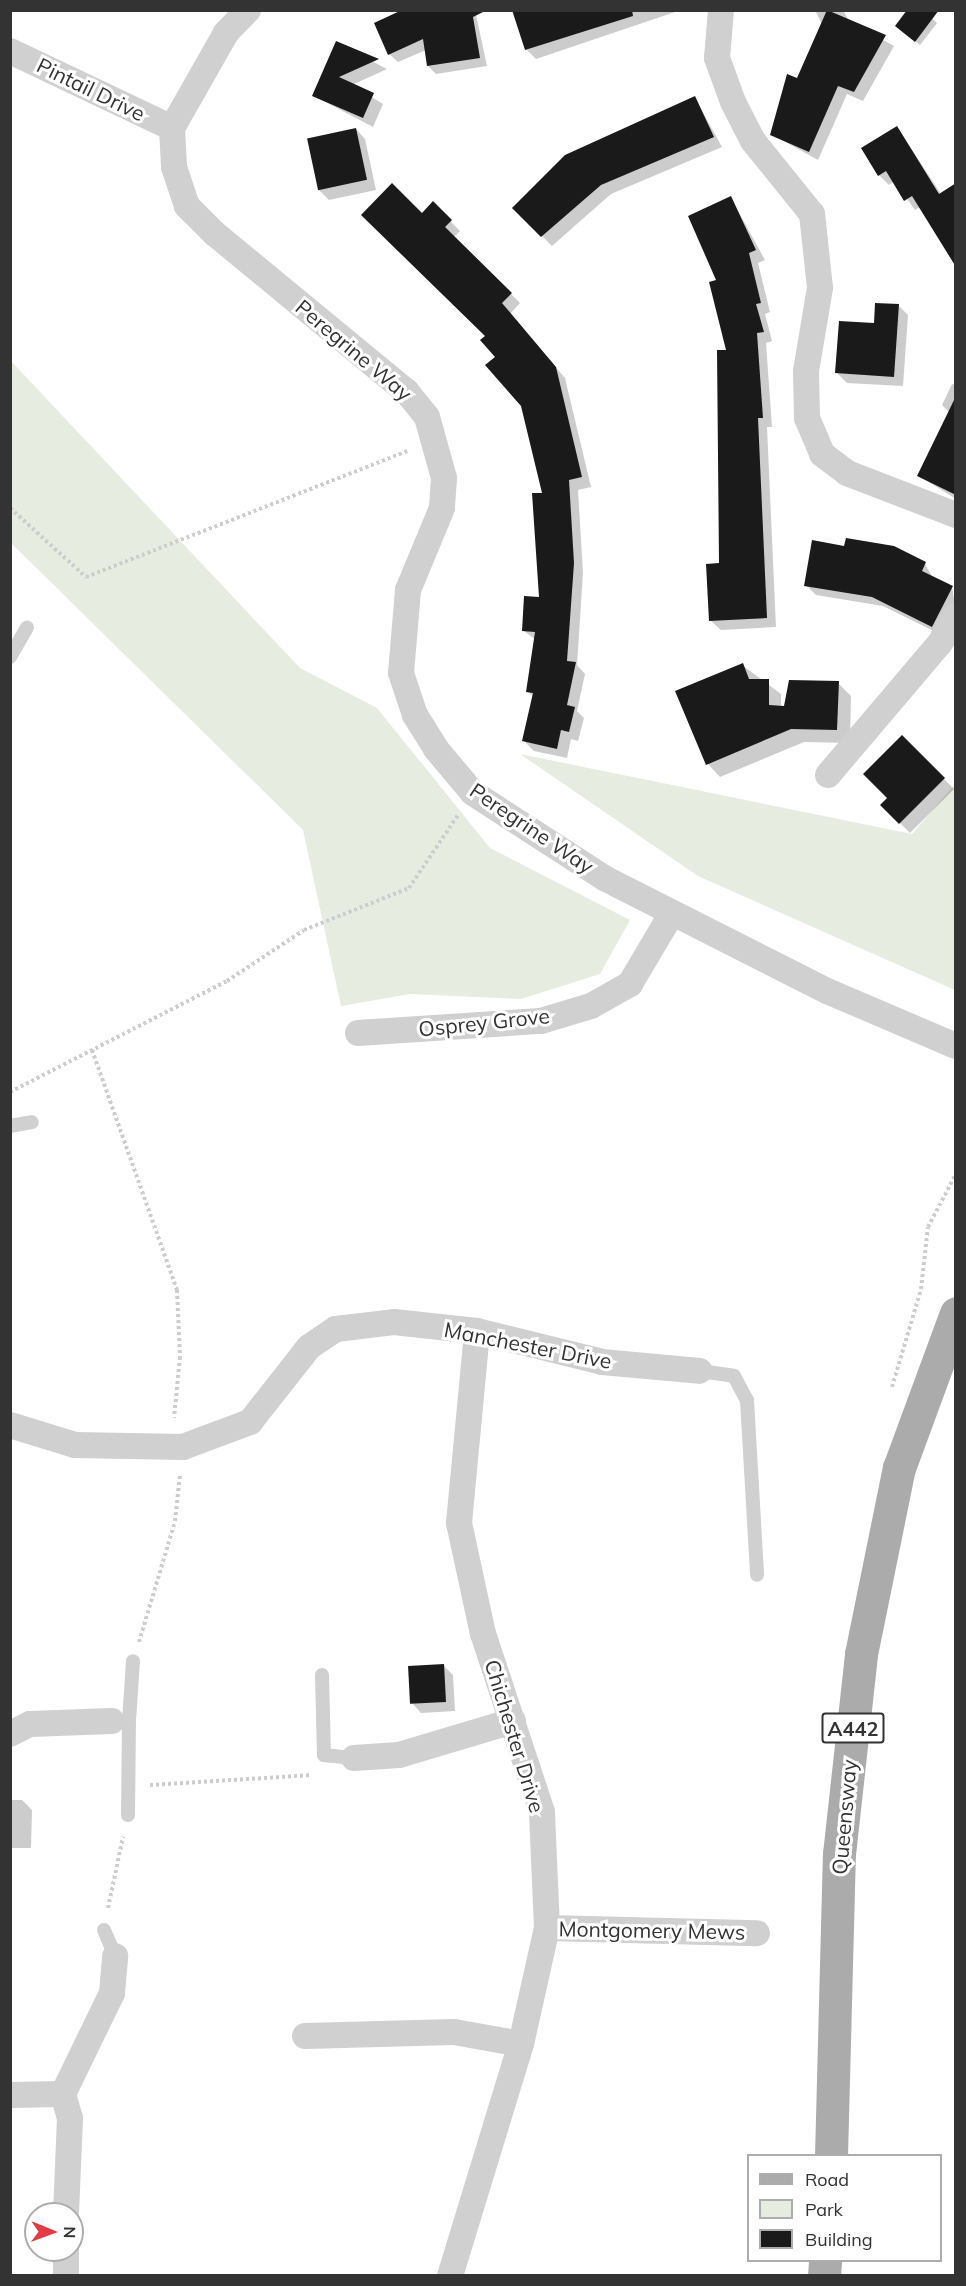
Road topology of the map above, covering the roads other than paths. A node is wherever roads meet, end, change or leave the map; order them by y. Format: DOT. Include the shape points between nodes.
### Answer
graph roads {
  1 [pos="248,10"];
  2 [pos="721,10"];
  3 [pos="10,51"];
  4 [pos="172,128"];
  5 [pos="956,515"];
  6 [pos="956,615"];
  7 [pos="27,628"];
  8 [pos="10,657"];
  9 [pos="828,775"];
  10 [pos="672,913"];
  11 [pos="358,1033"];
  12 [pos="956,1046"];
  13 [pos="32,1122"];
  14 [pos="10,1126"];
  15 [pos="956,1313"];
  16 [pos="477,1331"];
  17 [pos="700,1371"];
  18 [pos="10,1425"];
  19 [pos="758,1575"];
  20 [pos="133,1661"];
  21 [pos="322,1675"];
  22 [pos="120,1721"];
  23 [pos="513,1721"];
  24 [pos="10,1734"];
  25 [pos="354,1758"];
  26 [pos="128,1815"];
  27 [pos="547,1928"];
  28 [pos="104,1930"];
  29 [pos="757,1933"];
  30 [pos="115,1956"];
  31 [pos="305,2036"];
  32 [pos="521,2044"];
  33 [pos="63,2094"];
  34 [pos="10,2095"];
  35 [pos="831,2154"];
  36 [pos="66,2202"];
  37 [pos="450,2276"];
  1 -- 4 [label="street" via="226,33"];
  2 -- 5 [label="street" via="717,58 733,102 753,141 812,214 820,288 806,371 807,418 822,454 847,473"];
  3 -- 4 [label="street, Pintail Drive"];
  4 -- 10 [label="street, Peregrine Way" via="174,167 187,206 406,391 437,440 442,508 408,590 401,673 420,723 473,793 606,879"];
  6 -- 9 [label="street" via="940,642"];
  7 -- 8 [label="lane"];
  10 -- 11 [label="street, Osprey Grove" via="630,984 591,1005 541,1020"];
  10 -- 12 [label="street, Peregrine Way" via="827,991"];
  13 -- 14 [label="lane"];
  15 -- 35 [label="main road, Queensway / A442" via="899,1467 861,1654 839,1854"];
  16 -- 17 [label="street, Manchester Drive" via="602,1362"];
  16 -- 18 [label="street, Manchester Drive" via="394,1322 336,1329 309,1347 250,1422 177,1448 75,1445"];
  16 -- 23 [label="street, Chichester Drive" via="459,1523 483,1634"];
  17 -- 19 [label="lane" via="734,1376 747,1400"];
  20 -- 22 [label="lane"];
  21 -- 25 [label="lane" via="324,1755"];
  22 -- 24 [label="street" via="30,1724"];
  22 -- 26 [label="lane"];
  23 -- 25 [label="street" via="399,1755"];
  23 -- 27 [label="street, Chichester Drive" via="542,1812"];
  27 -- 29 [label="street, Montgomery Mews"];
  27 -- 32 [label="street, Chichester Drive"];
  28 -- 30 [label="lane"];
  30 -- 33 [label="street" via="112,1993"];
  31 -- 32 [label="street" via="454,2032"];
  32 -- 37 [label="street, Chichester Drive"];
  33 -- 34 [label="street"];
  33 -- 36 [label="street" via="70,2118"];
}
